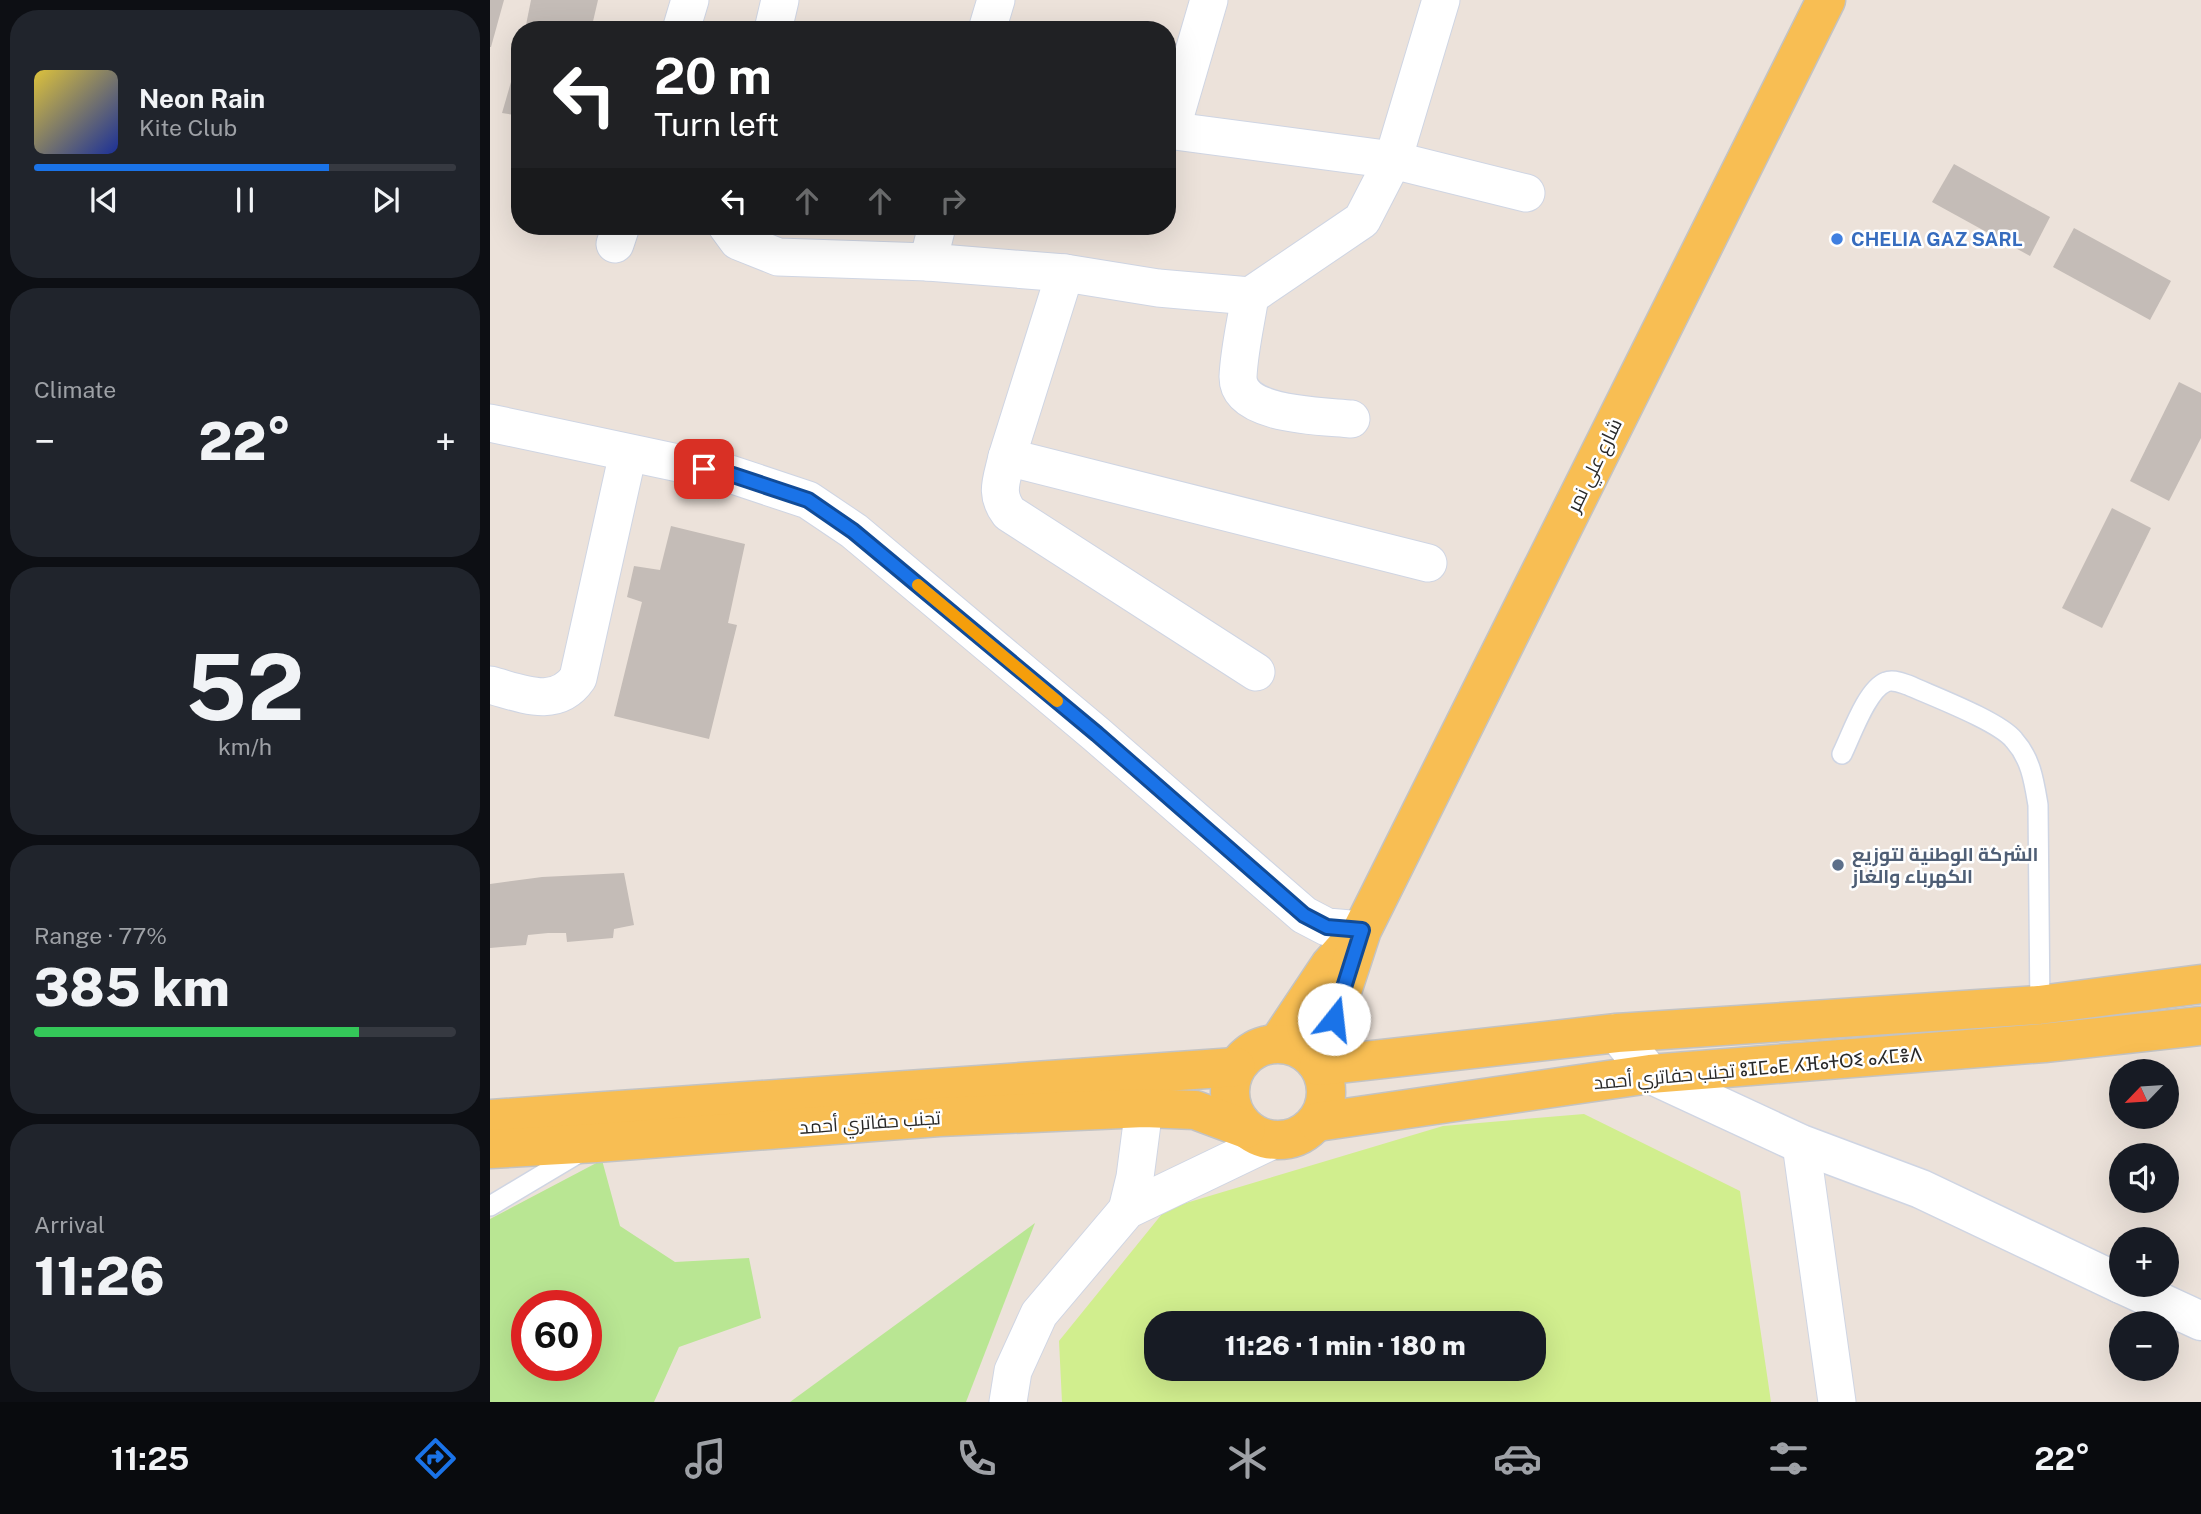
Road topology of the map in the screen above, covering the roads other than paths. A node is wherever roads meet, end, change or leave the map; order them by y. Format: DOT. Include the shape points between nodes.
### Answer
graph roads {
  1 [pos="690,0"];
  2 [pos="780,0"];
  3 [pos="996,0"];
  4 [pos="1209,0"];
  5 [pos="1441,0"];
  6 [pos="1826,0"];
  7 [pos="684,21"];
  8 [pos="775,21"];
  9 [pos="990,21"];
  10 [pos="1176,107"];
  11 [pos="1176,131"];
  12 [pos="1393,160"];
  13 [pos="1526,193"];
  14 [pos="734,235"];
  15 [pos="935,235"];
  16 [pos="928,262"];
  17 [pos="1065,273"];
  18 [pos="1250,296"];
  19 [pos="1351,419"];
  20 [pos="490,423"];
  21 [pos="628,453"];
  22 [pos="1007,457"];
  23 [pos="1428,563"];
  24 [pos="1256,671"];
  25 [pos="490,685"];
  26 [pos="1842,754"];
  27 [pos="1362,930"];
  28 [pos="2201,984"];
  29 [pos="2039,1005"];
  30 [pos="2201,1026"];
  31 [pos="1617,1034"];
  32 [pos="1278,1043"];
  33 [pos="2044,1043"];
  34 [pos="1318,1064"];
  35 [pos="1236,1067"];
  36 [pos="1650,1074"];
  37 [pos="1144,1108"];
  38 [pos="490,1119"];
  39 [pos="1317,1122"];
  40 [pos="1260,1135"];
  41 [pos="596,1143"];
  42 [pos="1801,1144"];
  43 [pos="490,1149"];
  44 [pos="490,1206"];
  45 [pos="1127,1210"];
  46 [pos="2109,1278"];
  47 [pos="2149,1297"];
  48 [pos="2201,1321"];
  49 [pos="1007,1402"];
  50 [pos="1838,1402"];
  1 -- 7 [label="street"];
  2 -- 8 [label="street"];
  3 -- 9 [label="street"];
  4 -- 10 [label="street"];
  5 -- 12 [label="street"];
  6 -- 27 [label="main road, شارع علي نمر"];
  11 -- 12 [label="street"];
  12 -- 13 [label="street"];
  12 -- 18 [label="street" via="1362,220"];
  14 -- 16 [label="street" via="778,257"];
  15 -- 16 [label="street"];
  16 -- 17 [label="street"];
  17 -- 18 [label="street"];
  17 -- 22 [label="street"];
  18 -- 19 [label="street" via="1238,379 1243,394 1286,412"];
  20 -- 21 [label="street"];
  21 -- 25 [label="street" via="578,678 562,695 553,697"];
  21 -- 27 [label="street" via="730,474 808,500 853,531 1097,734 1304,915 1327,927"];
  22 -- 23 [label="street"];
  22 -- 24 [label="street" via="999,492 1009,513"];
  26 -- 29 [label="lane" via="1876,688 1895,681 1987,721 2013,738 2034,775 2038,805"];
  27 -- 32 [label="main road, شارع علي نمر" via="1330,965"];
  27 -- 34 [label="main road, شارع علي نمر"];
  28 -- 29 [label="main road"];
  29 -- 31 [label="main road"];
  29 -- 33 [label="lane"];
  30 -- 33 [label="main road, تجنب حفاتري أحمد ⵓⵊⵎⴰⴹ ⵃⴼⴰⵜⵔⵉ ⴰⵃⵎⴻⴷ"];
  31 -- 34 [label="main road"];
  31 -- 36 [label="main road"];
  32 -- 34 [label="main road" via="1308,1053"];
  32 -- 35 [label="main road" via="1262,1046"];
  33 -- 36 [label="main road, تجنب حفاتري أحمد ⵓⵊⵎⴰⴹ ⵃⴼⴰⵜⵔⵉ ⴰⵃⵎⴻⴷ"];
  34 -- 39 [label="main road" via="1327,1094"];
  35 -- 38 [label="main road, تجنب حفاتري أحمد"];
  35 -- 40 [label="main road" via="1231,1081 1235,1113"];
  36 -- 39 [label="main road, تجنب حفاتري أحمد ⵓⵊⵎⴰⴹ ⵃⴼⴰⵜⵔⵉ ⴰⵃⵎⴻⴷ"];
  36 -- 42 [label="main road"];
  37 -- 40 [label="main road, تجنب حفاتري أحمد" via="1195,1110"];
  37 -- 41 [label="main road, تجنب حفاتري أحمد" via="939,1116"];
  37 -- 45 [label="street"];
  39 -- 40 [label="main road" via="1289,1139"];
  40 -- 45 [label="street"];
  41 -- 43 [label="main road, تجنب حفاتري أحمد"];
  41 -- 44 [label="lane"];
  42 -- 46 [label="main road" via="1921,1189"];
  42 -- 50 [label="street"];
  45 -- 49 [label="street" via="1039,1314 1013,1371"];
  47 -- 48 [label="main road"];
}
